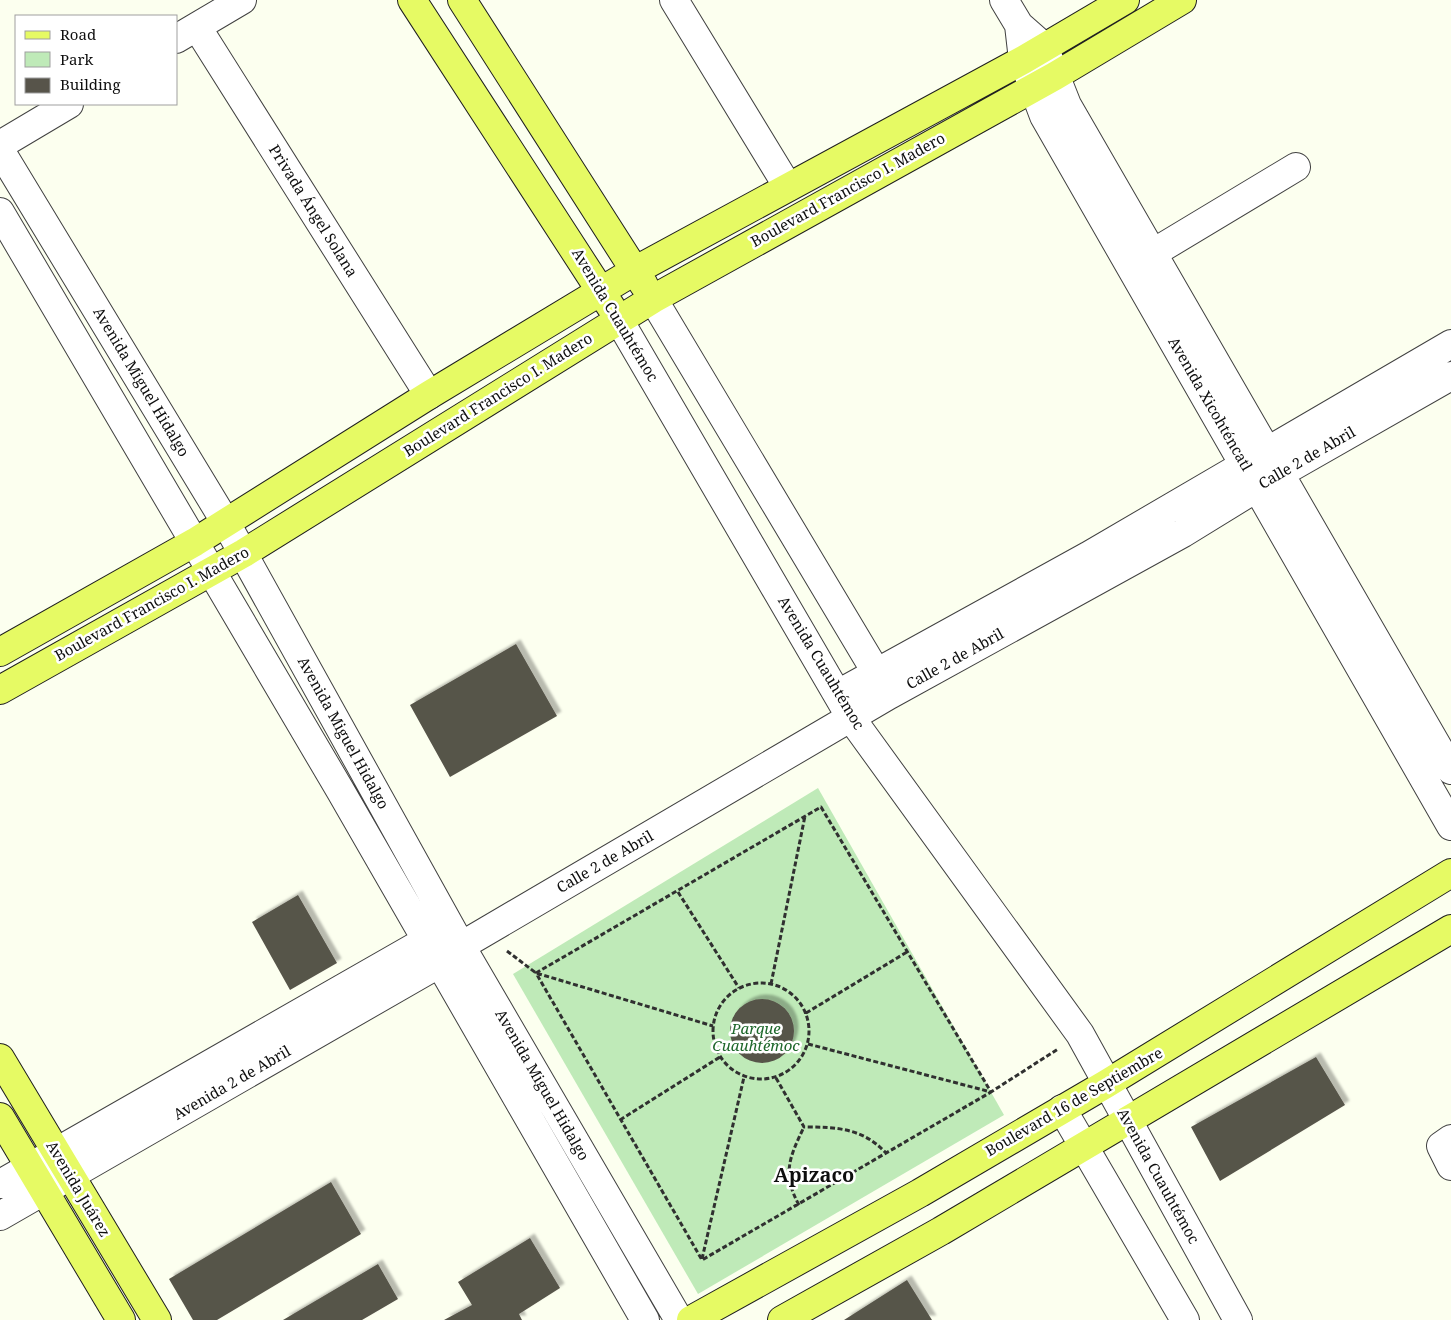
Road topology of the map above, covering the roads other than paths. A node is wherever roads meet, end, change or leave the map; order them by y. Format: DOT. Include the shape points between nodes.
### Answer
graph roads {
  1 [pos="242,0"];
  2 [pos="412,0"];
  3 [pos="462,0"];
  4 [pos="674,0"];
  5 [pos="1004,0"];
  6 [pos="1125,0"];
  7 [pos="1182,0"];
  8 [pos="187,33"];
  9 [pos="1034,54"];
  10 [pos="1045,82"];
  11 [pos="66,105"];
  12 [pos="0,145"];
  13 [pos="0,150"];
  14 [pos="1296,167"];
  15 [pos="788,186"];
  16 [pos="0,212"];
  17 [pos="1117,217"];
  18 [pos="1153,253"];
  19 [pos="636,270"];
  20 [pos="602,291"];
  21 [pos="652,300"];
  22 [pos="619,320"];
  23 [pos="1189,342"];
  24 [pos="1451,344"];
  25 [pos="1451,376"];
  26 [pos="1407,386"];
  27 [pos="429,395"];
  28 [pos="1262,469"];
  29 [pos="1167,510"];
  30 [pos="226,523"];
  31 [pos="1183,533"];
  32 [pos="195,542"];
  33 [pos="244,553"];
  34 [pos="1094,568"];
  35 [pos="213,571"];
  36 [pos="0,652"];
  37 [pos="883,684"];
  38 [pos="0,690"];
  39 [pos="838,694"];
  40 [pos="851,718"];
  41 [pos="1419,742"];
  42 [pos="1451,770"];
  43 [pos="366,774"];
  44 [pos="340,790"];
  45 [pos="1451,826"];
  46 [pos="1451,873"];
  47 [pos="1451,929"];
  48 [pos="465,935"];
  49 [pos="434,952"];
  50 [pos="315,1020"];
  51 [pos="0,1058"];
  52 [pos="186,1078"];
  53 [pos="1106,1084"];
  54 [pos="198,1102"];
  55 [pos="1062,1109"];
  56 [pos="0,1117"];
  57 [pos="1128,1121"];
  58 [pos="1451,1140"];
  59 [pos="1084,1146"];
  60 [pos="55,1152"];
  61 [pos="1451,1166"];
  62 [pos="29,1167"];
  63 [pos="69,1176"];
  64 [pos="0,1184"];
  65 [pos="43,1191"];
  66 [pos="0,1216"];
  67 [pos="121,1320"];
  68 [pos="156,1320"];
  69 [pos="644,1320"];
  70 [pos="679,1320"];
  71 [pos="691,1320"];
  72 [pos="782,1320"];
  73 [pos="1185,1320"];
  74 [pos="1238,1320"];
  1 -- 8 [label="street"];
  2 -- 20 [label="main road, Avenida Cuauhtémoc"];
  3 -- 19 [label="main road"];
  4 -- 15 [label="street"];
  5 -- 9 [label="street, Avenida Xicohténcatl"];
  6 -- 9 [label="main road, Boulevard Francisco I. Madero"];
  7 -- 10 [label="main road, Boulevard Francisco I. Madero"];
  8 -- 27 [label="street, Privada Ángel Solana"];
  9 -- 10 [label="street, Avenida Xicohténcatl"];
  9 -- 15 [label="main road, Boulevard Francisco I. Madero"];
  10 -- 17 [label="street, Avenida Xicohténcatl" via="1044,116"];
  10 -- 21 [label="main road, Boulevard Francisco I. Madero"];
  11 -- 12 [label="street"];
  13 -- 30 [label="street, Avenida Miguel Hidalgo"];
  14 -- 18 [label="street"];
  15 -- 19 [label="main road, Boulevard Francisco I. Madero"];
  16 -- 32 [label="street, Avenida Miguel Hidalgo"];
  17 -- 18 [label="street, Avenida Xicohténcatl"];
  17 -- 23 [label="street, Avenida Xicohténcatl"];
  18 -- 23 [label="street, Avenida Xicohténcatl"];
  19 -- 20 [label="main road, Boulevard Francisco I. Madero"];
  19 -- 21 [label="main road"];
  20 -- 22 [label="main road, Avenida Cuauhtémoc"];
  20 -- 27 [label="main road, Boulevard Francisco I. Madero"];
  21 -- 22 [label="main road, Boulevard Francisco I. Madero"];
  21 -- 37 [label="street"];
  22 -- 33 [label="main road, Boulevard Francisco I. Madero"];
  22 -- 39 [label="street, Avenida Cuauhtémoc"];
  23 -- 28 [label="street, Avenida Xicohténcatl"];
  24 -- 26 [label="street, Calle 2 de Abril"];
  25 -- 26 [label="street, Calle 2 de Abril"];
  26 -- 28 [label="street, Calle 2 de Abril"];
  27 -- 30 [label="main road, Boulevard Francisco I. Madero"];
  28 -- 29 [label="street, Calle 2 de Abril"];
  28 -- 31 [label="street, Calle 2 de Abril"];
  28 -- 41 [label="street, Avenida Xicohténcatl"];
  29 -- 31 [label="street"];
  29 -- 34 [label="street, Calle 2 de Abril"];
  30 -- 32 [label="main road, Boulevard Francisco I. Madero"];
  30 -- 33 [label="street, Avenida Miguel Hidalgo"];
  31 -- 34 [label="street, Calle 2 de Abril"];
  32 -- 35 [label="street, Avenida Miguel Hidalgo"];
  32 -- 36 [label="main road, Boulevard Francisco I. Madero"];
  33 -- 35 [label="main road, Boulevard Francisco I. Madero"];
  33 -- 43 [label="street, Avenida Miguel Hidalgo"];
  34 -- 37 [label="street, Calle 2 de Abril"];
  35 -- 38 [label="main road, Boulevard Francisco I. Madero"];
  35 -- 44 [label="street, Avenida Miguel Hidalgo"];
  37 -- 39 [label="street, Calle 2 de Abril"];
  37 -- 40 [label="street, Calle 2 de Abril"];
  39 -- 40 [label="street, Avenida Cuauhtémoc"];
  40 -- 48 [label="street, Calle 2 de Abril"];
  40 -- 53 [label="street, Avenida Cuauhtémoc" via="1080,1034"];
  41 -- 42 [label="street, Avenida Xicohténcatl"];
  41 -- 45 [label="street, Avenida Xicohténcatl"];
  43 -- 44 [label="street"];
  43 -- 48 [label="street, Avenida Miguel Hidalgo"];
  44 -- 49 [label="street, Avenida Miguel Hidalgo"];
  46 -- 53 [label="main road, Boulevard 16 de Septiembre"];
  47 -- 57 [label="main road"];
  48 -- 49 [label="street, Avenida 2 de Abril"];
  48 -- 70 [label="street, Avenida Miguel Hidalgo"];
  49 -- 50 [label="street, Avenida 2 de Abril"];
  49 -- 69 [label="street, Avenida Miguel Hidalgo"];
  50 -- 52 [label="street, Avenida 2 de Abril"];
  50 -- 54 [label="street, Avenida 2 de Abril"];
  51 -- 60 [label="main road, Avenida Juárez"];
  52 -- 54 [label="street"];
  52 -- 60 [label="street, Avenida 2 de Abril"];
  53 -- 55 [label="main road, Boulevard 16 de Septiembre"];
  53 -- 57 [label="street, Avenida Cuauhtémoc"];
  54 -- 63 [label="street, Avenida 2 de Abril"];
  55 -- 59 [label="street"];
  55 -- 71 [label="main road, Boulevard 16 de Septiembre" via="920,1193"];
  56 -- 62 [label="main road, Avenida Juárez"];
  57 -- 59 [label="main road"];
  57 -- 74 [label="street, Avenida Cuauhtémoc"];
  58 -- 61 [label="street" via="1441,1146"];
  59 -- 72 [label="main road"];
  59 -- 73 [label="street"];
  60 -- 62 [label="street, Avenida 2 de Abril"];
  60 -- 63 [label="main road, Avenida Juárez"];
  62 -- 64 [label="street, Avenida 2 de Abril"];
  62 -- 65 [label="main road, Avenida Juárez"];
  63 -- 65 [label="street, Avenida 2 de Abril"];
  63 -- 68 [label="main road, Avenida Juárez"];
  65 -- 66 [label="street, Avenida 2 de Abril"];
  65 -- 67 [label="main road, Avenida Juárez"];
}
